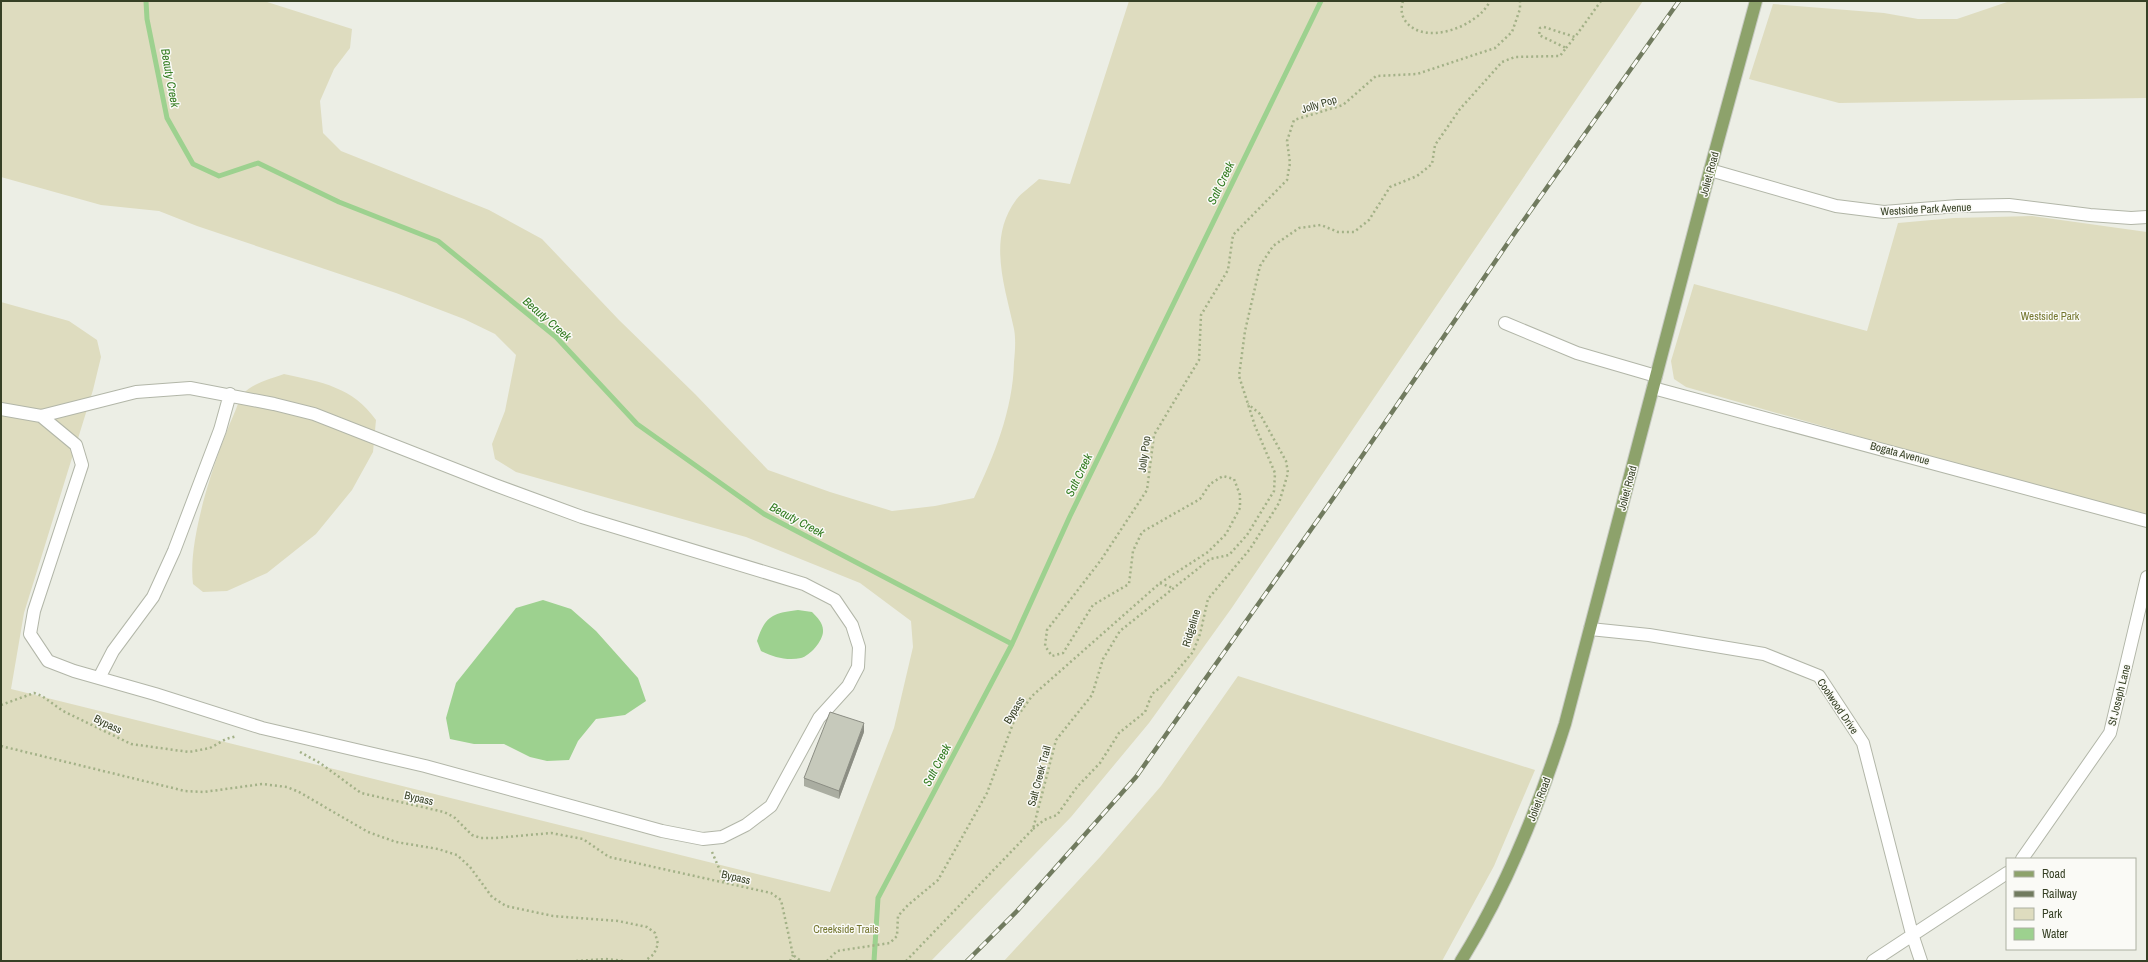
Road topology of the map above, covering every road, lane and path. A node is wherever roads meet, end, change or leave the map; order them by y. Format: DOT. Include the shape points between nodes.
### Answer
graph roads {
  1 [pos="1403,1"];
  2 [pos="1490,1"];
  3 [pos="1520,1"];
  4 [pos="1601,1"];
  5 [pos="1756,1"];
  6 [pos="1575,37"];
  7 [pos="1566,48"];
  8 [pos="1710,170"];
  9 [pos="2147,216"];
  10 [pos="1505,323"];
  11 [pos="1655,382"];
  12 [pos="230,394"];
  13 [pos="1248,404"];
  14 [pos="1,409"];
  15 [pos="41,416"];
  16 [pos="2147,520"];
  17 [pos="2147,576"];
  18 [pos="1160,583"];
  19 [pos="1174,588"];
  20 [pos="1590,629"];
  21 [pos="100,678"];
  22 [pos="1,705"];
  23 [pos="244,736"];
  24 [pos="1,746"];
  25 [pos="297,750"];
  26 [pos="1033,829"];
  27 [pos="703,839"];
  28 [pos="2023,858"];
  29 [pos="2006,874"];
  30 [pos="725,882"];
  31 [pos="1912,934"];
  32 [pos="793,955"];
  33 [pos="576,961"];
  34 [pos="625,961"];
  35 [pos="645,961"];
  36 [pos="790,961"];
  37 [pos="801,961"];
  38 [pos="827,961"];
  39 [pos="906,961"];
  40 [pos="1461,961"];
  41 [pos="1873,961"];
  42 [pos="1921,961"];
  1 -- 2 [label="path" via="1403,17 1409,25 1422,32 1450,31 1474,21 1487,8"];
  3 -- 18 [label="path, Jolly Pop" via="1512,32 1495,48 1417,74 1376,76 1344,105 1294,120 1287,141 1290,163 1286,180 1233,235 1228,270 1201,315 1198,360 1154,435 1147,490 1101,560 1047,630 1045,646 1052,656 1063,653 1093,605 1129,584 1133,551 1142,532 1200,499 1210,484 1223,476 1234,479 1240,495 1240,508 1226,534 1208,552"];
  4 -- 6 [label="path"];
  5 -- 8 [label="main road, Joliet Road"];
  6 -- 7 [label="path"];
  6 -- 7 [label="path" via="1540,28 1539,35"];
  7 -- 13 [label="path" via="1560,56 1515,57 1502,62 1460,109 1436,145 1432,164 1417,176 1390,188 1369,220 1354,232 1338,232 1320,226 1299,228 1273,246 1260,266 1245,331 1239,376"];
  8 -- 9 [label="street, Westside Park Avenue" via="1836,206 1884,212 2009,205 2104,216"];
  8 -- 11 [label="main road, Joliet Road"];
  10 -- 11 [label="street, Bogata Avenue"];
  11 -- 16 [label="street, Bogata Avenue"];
  11 -- 20 [label="main road, Joliet Road"];
  12 -- 15 [label="street" via="190,388 136,392"];
  12 -- 21 [label="street" via="220,430 174,552 153,597 113,651"];
  12 -- 27 [label="street" via="314,414 575,514 804,584 835,600 852,625 860,647 858,667 848,686 818,718 771,806 746,825 722,837"];
  13 -- 19 [label="path" via="1275,473 1274,491 1247,535 1229,555 1210,559"];
  13 -- 26 [label="path, Ridgeline" via="1260,414 1286,461 1288,473 1279,503 1250,549 1208,599 1193,652 1169,680 1152,694 1145,712 1119,733 1100,763 1057,815 1044,820"];
  14 -- 15 [label="street"];
  15 -- 21 [label="street" via="76,445 82,465 34,611 30,634 48,661"];
  17 -- 28 [label="street, St Joseph Lane" via="2110,733"];
  18 -- 19 [label="path"];
  18 -- 38 [label="path, Bypass" via="1032,696 1014,721 987,793 938,880 898,916 897,936 890,943 837,951"];
  19 -- 26 [label="path, Salt Creek Trail" via="1120,631 1103,658 1092,694 1056,740"];
  20 -- 31 [label="street, Coolwood Drive" via="1649,634 1764,654 1819,676 1863,743"];
  20 -- 40 [label="main road, Joliet Road" via="1565,724 1543,793 1511,869"];
  21 -- 27 [label="street" via="262,728 425,766 662,831"];
  22 -- 23 [label="path, Bypass" via="34,693 63,711 132,744 189,752 210,748 233,736"];
  24 -- 35 [label="path" via="184,791 204,792 262,784 287,787 368,832 396,842 438,848 457,855 470,867 492,897 506,906 553,916 647,926 655,933 658,944 654,954"];
  25 -- 30 [label="path, Bypass" via="320,763 361,793 444,812 481,838 551,833 583,839 609,857"];
  26 -- 39 [label="path, Salt Creek Trail"];
  27 -- 30 [label="path" via="712,852"];
  29 -- 31 [label="street"];
  30 -- 32 [label="path, Bypass" via="771,893 781,900"];
  31 -- 41 [label="street"];
  31 -- 42 [label="street, Coolwood Drive"];
  32 -- 36 [label="path"];
  32 -- 37 [label="path"];
  33 -- 34 [label="path"];
}
